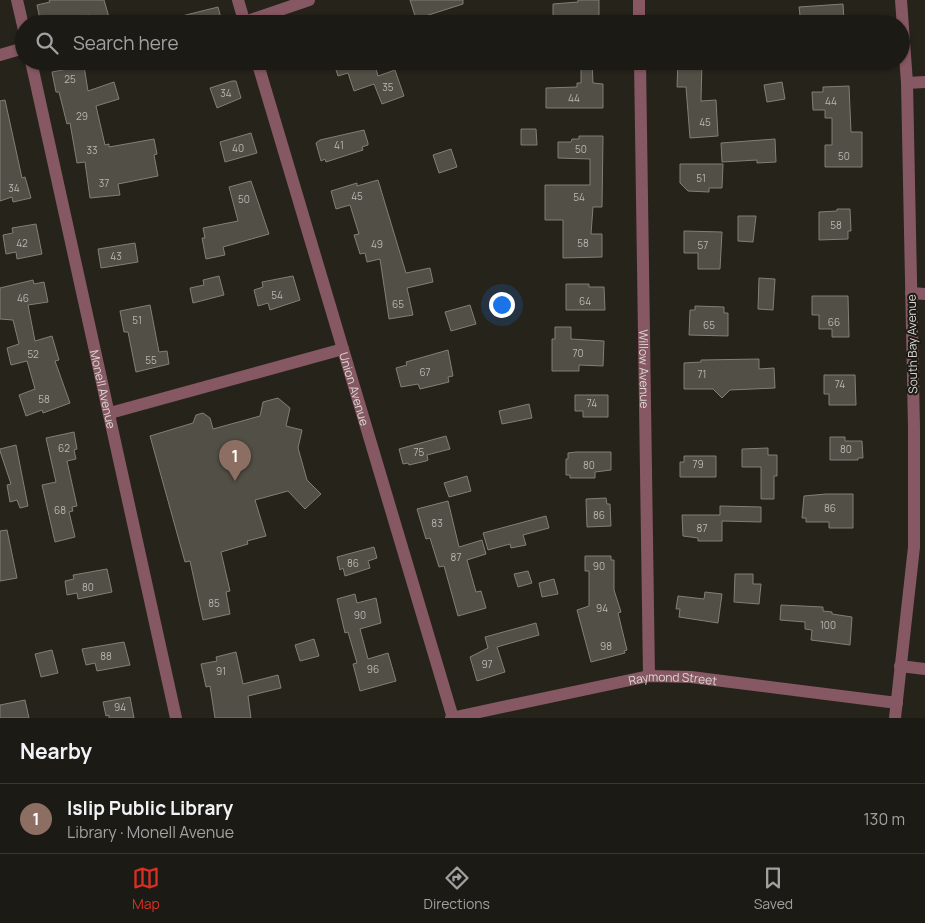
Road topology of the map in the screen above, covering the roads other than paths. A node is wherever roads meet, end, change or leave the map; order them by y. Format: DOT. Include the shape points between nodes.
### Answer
graph roads {
  1 [pos="17,0"];
  2 [pos="238,0"];
  3 [pos="309,0"];
  4 [pos="639,0"];
  5 [pos="901,0"];
  6 [pos="20,15"];
  7 [pos="243,15"];
  8 [pos="267,15"];
  9 [pos="639,15"];
  10 [pos="902,15"];
  11 [pos="15,51"];
  12 [pos="0,55"];
  13 [pos="33,70"];
  14 [pos="260,70"];
  15 [pos="640,70"];
  16 [pos="906,70"];
  17 [pos="925,82"];
  18 [pos="907,83"];
  19 [pos="911,294"];
  20 [pos="925,294"];
  21 [pos="343,349"];
  22 [pos="110,413"];
  23 [pos="920,429"];
  24 [pos="900,666"];
  25 [pos="925,669"];
  26 [pos="649,676"];
  27 [pos="897,703"];
  28 [pos="176,718"];
  29 [pos="452,718"];
  30 [pos="895,718"];
  1 -- 6 [label="street"];
  2 -- 7 [label="street"];
  3 -- 8 [label="street"];
  4 -- 9 [label="street"];
  5 -- 10 [label="street, South Bay Avenue"];
  11 -- 12 [label="street"];
  13 -- 22 [label="street, Monell Avenue"];
  14 -- 21 [label="street, Union Avenue"];
  15 -- 26 [label="street, Willow Avenue"];
  16 -- 18 [label="street, South Bay Avenue"];
  17 -- 18 [label="street"];
  18 -- 19 [label="street, South Bay Avenue"];
  19 -- 20 [label="street"];
  19 -- 23 [label="street, South Bay Avenue"];
  21 -- 22 [label="street"];
  21 -- 29 [label="street, Union Avenue"];
  22 -- 28 [label="street, Monell Avenue"];
  23 -- 24 [label="street, South Bay Avenue" via="914,546"];
  24 -- 25 [label="street"];
  24 -- 27 [label="street, South Bay Avenue"];
  26 -- 27 [label="street, Raymond Street" via="691,677"];
  26 -- 29 [label="street, Raymond Street"];
  27 -- 30 [label="street, South Bay Avenue"];
}
